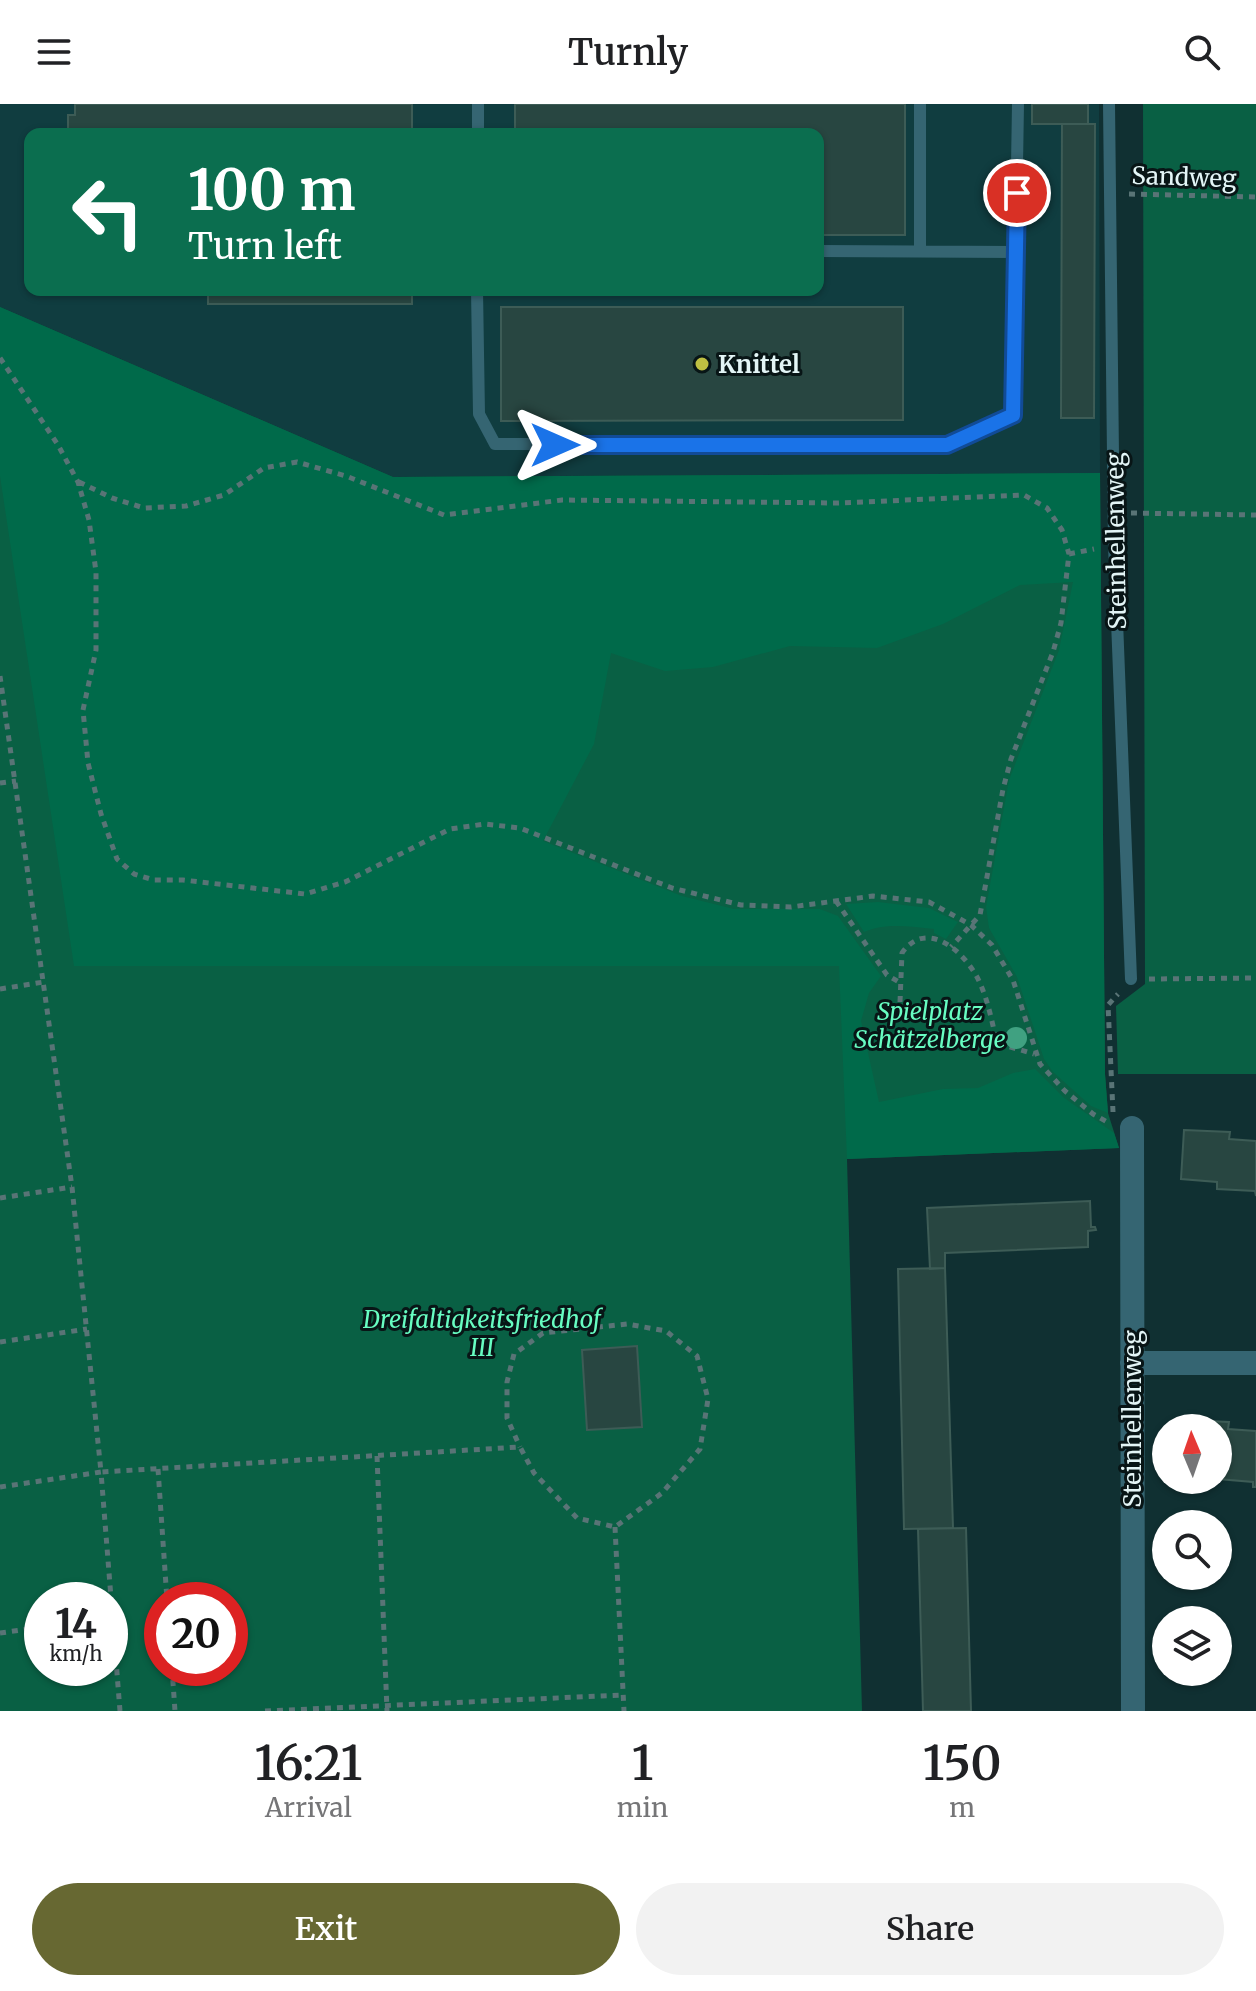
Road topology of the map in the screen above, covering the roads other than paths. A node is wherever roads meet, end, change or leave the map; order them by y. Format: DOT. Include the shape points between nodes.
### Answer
graph roads {
  1 [pos="478,104"];
  2 [pos="920,104"];
  3 [pos="1018,104"];
  4 [pos="1109,104"];
  5 [pos="478,128"];
  6 [pos="824,251"];
  7 [pos="920,251"];
  8 [pos="1016,252"];
  9 [pos="477,296"];
  10 [pos="1131,979"];
  11 [pos="1132,1128"];
  12 [pos="1132,1363"];
  13 [pos="1256,1363"];
  14 [pos="1133,1711"];
  1 -- 5 [label="lane"];
  2 -- 7 [label="lane"];
  3 -- 8 [label="lane"];
  4 -- 10 [label="lane, Steinhellenweg" via="1114,512"];
  6 -- 7 [label="lane"];
  7 -- 8 [label="lane"];
  8 -- 9 [label="lane" via="1013,415 947,445 495,444 479,414"];
  11 -- 12 [label="street, Steinhellenweg"];
  12 -- 13 [label="street"];
  12 -- 14 [label="street, Steinhellenweg"];
}
